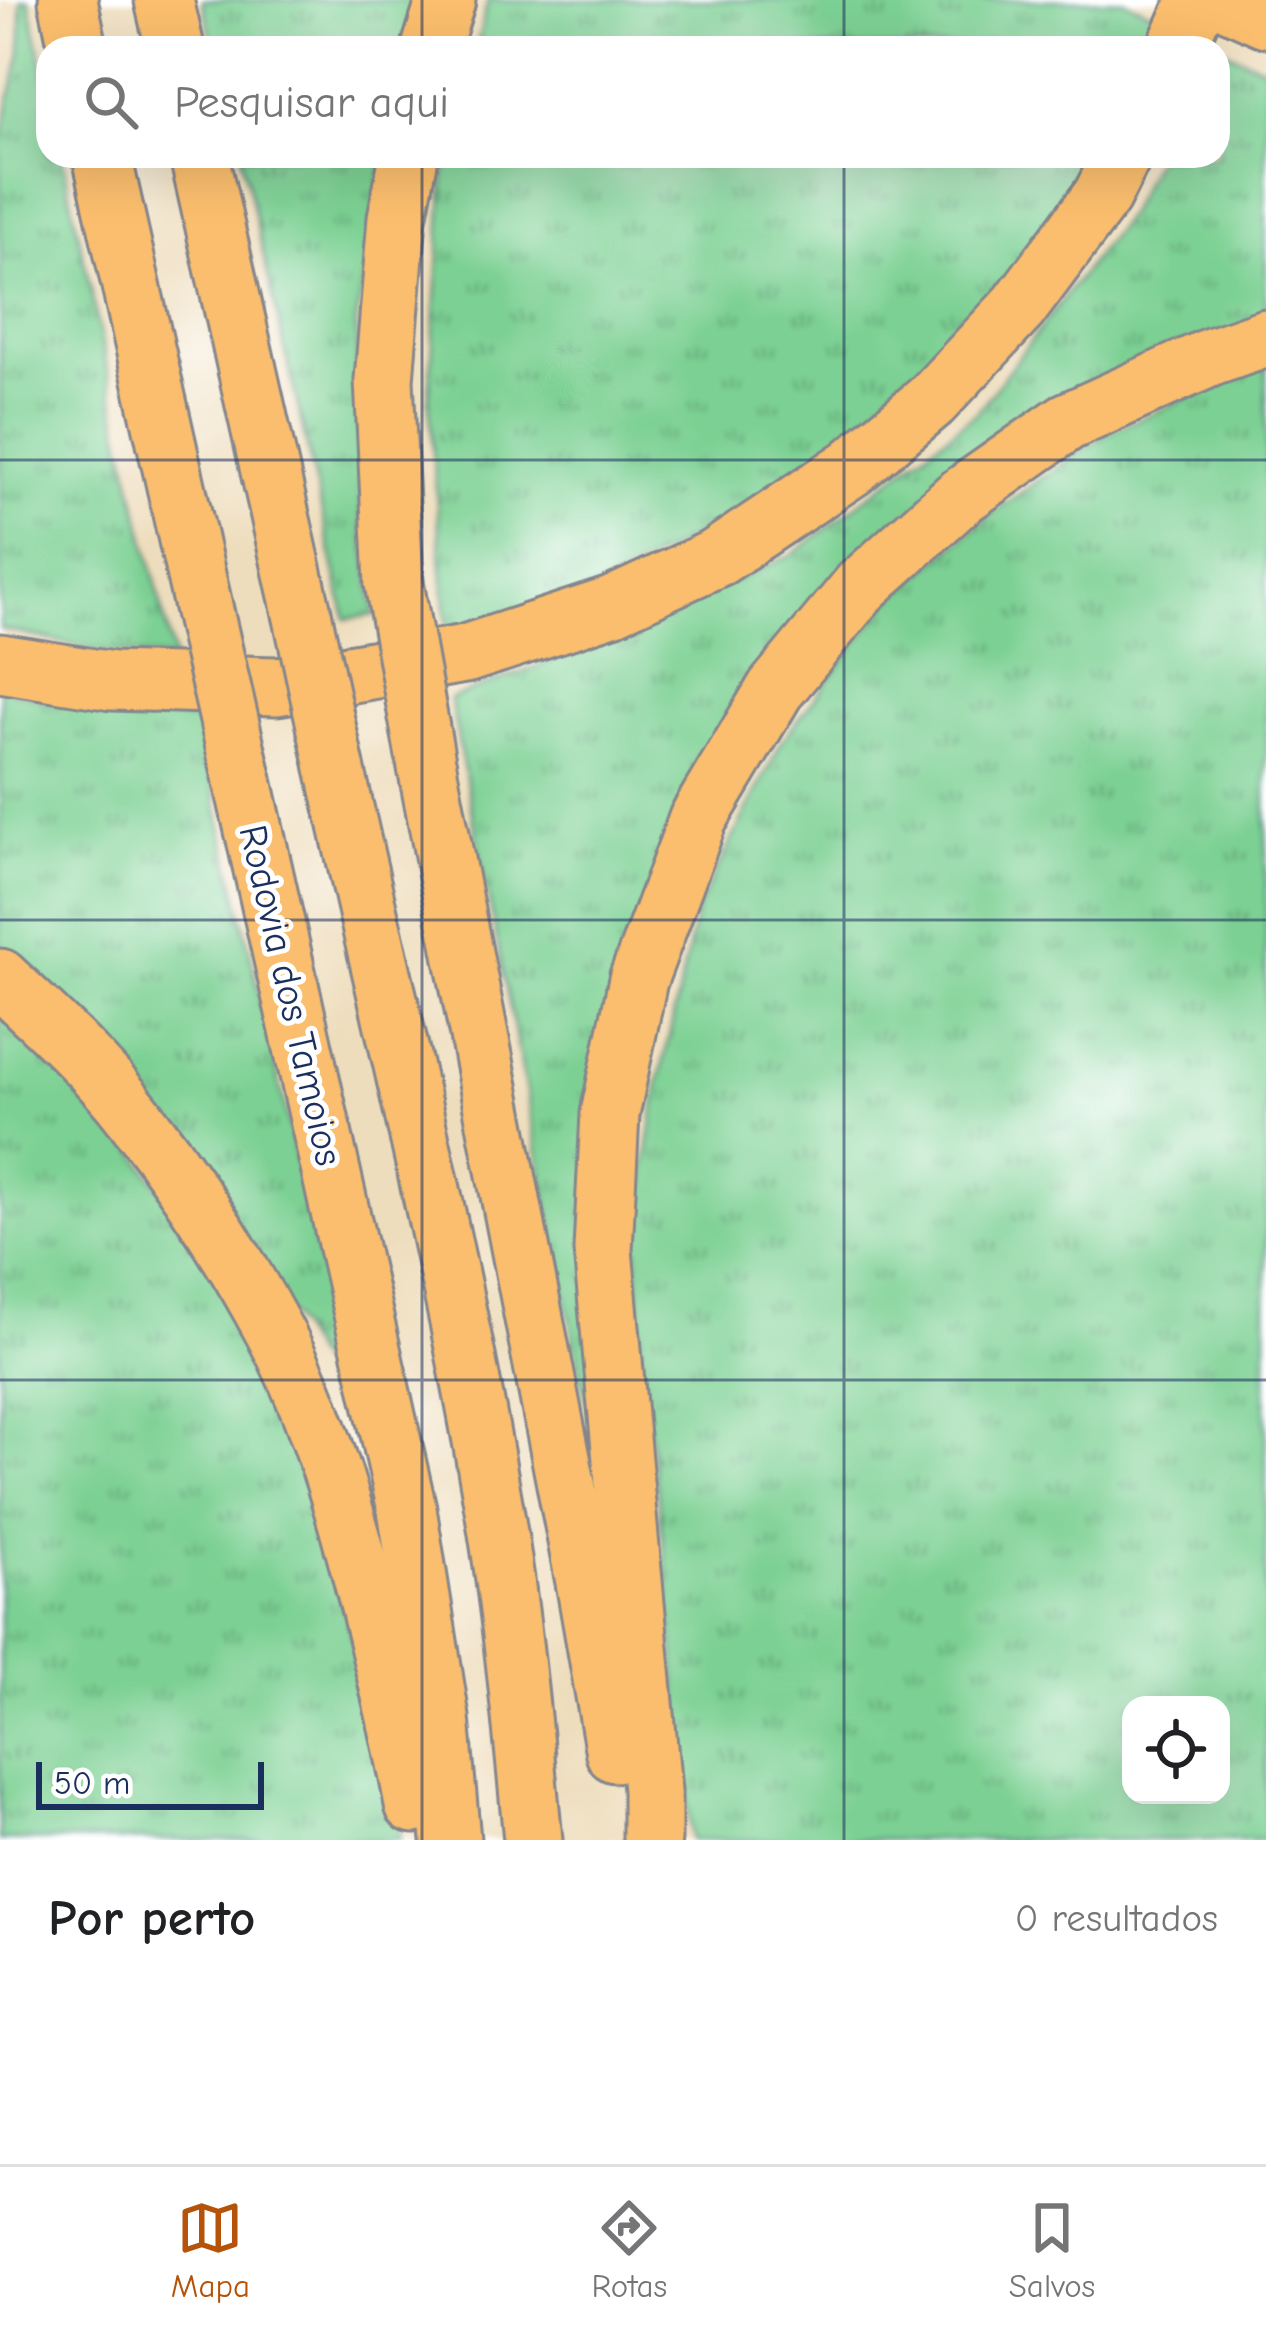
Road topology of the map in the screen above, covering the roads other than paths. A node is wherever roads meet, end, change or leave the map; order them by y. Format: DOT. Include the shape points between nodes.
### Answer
graph roads {
  1 [pos="68,0"];
  2 [pos="164,0"];
  3 [pos="446,0"];
  4 [pos="1198,0"];
  5 [pos="1226,0"];
  6 [pos="1266,18"];
  7 [pos="76,36"];
  8 [pos="172,36"];
  9 [pos="435,36"];
  10 [pos="1182,36"];
  11 [pos="105,168"];
  12 [pos="202,168"];
  13 [pos="407,168"];
  14 [pos="1116,168"];
  15 [pos="1266,338"];
  16 [pos="0,663"];
  17 [pos="0,978"];
  18 [pos="421,1840"];
  19 [pos="451,1840"];
  20 [pos="533,1840"];
  21 [pos="630,1840"];
  22 [pos="652,1840"];
  1 -- 7 [label="highway"];
  2 -- 8 [label="highway"];
  3 -- 9 [label="highway"];
  4 -- 10 [label="highway"];
  5 -- 6 [label="highway"];
  11 -- 19 [label="highway, Rodovia dos Tamoios, bridge" via="407,1508"];
  12 -- 20 [label="highway, bridge" via="455,1300 493,1499"];
  13 -- 21 [label="highway, bridge" via="384,380 394,583"];
  14 -- 16 [label="highway" via="1019,307 931,401 851,468 718,557 612,606 465,654 277,686 112,681"];
  15 -- 22 [label="highway" via="1067,422 960,496 861,586 790,672 698,819 638,980 610,1114 603,1250"];
  17 -- 18 [label="highway" via="133,1114 212,1225 275,1334 349,1526"];
}
